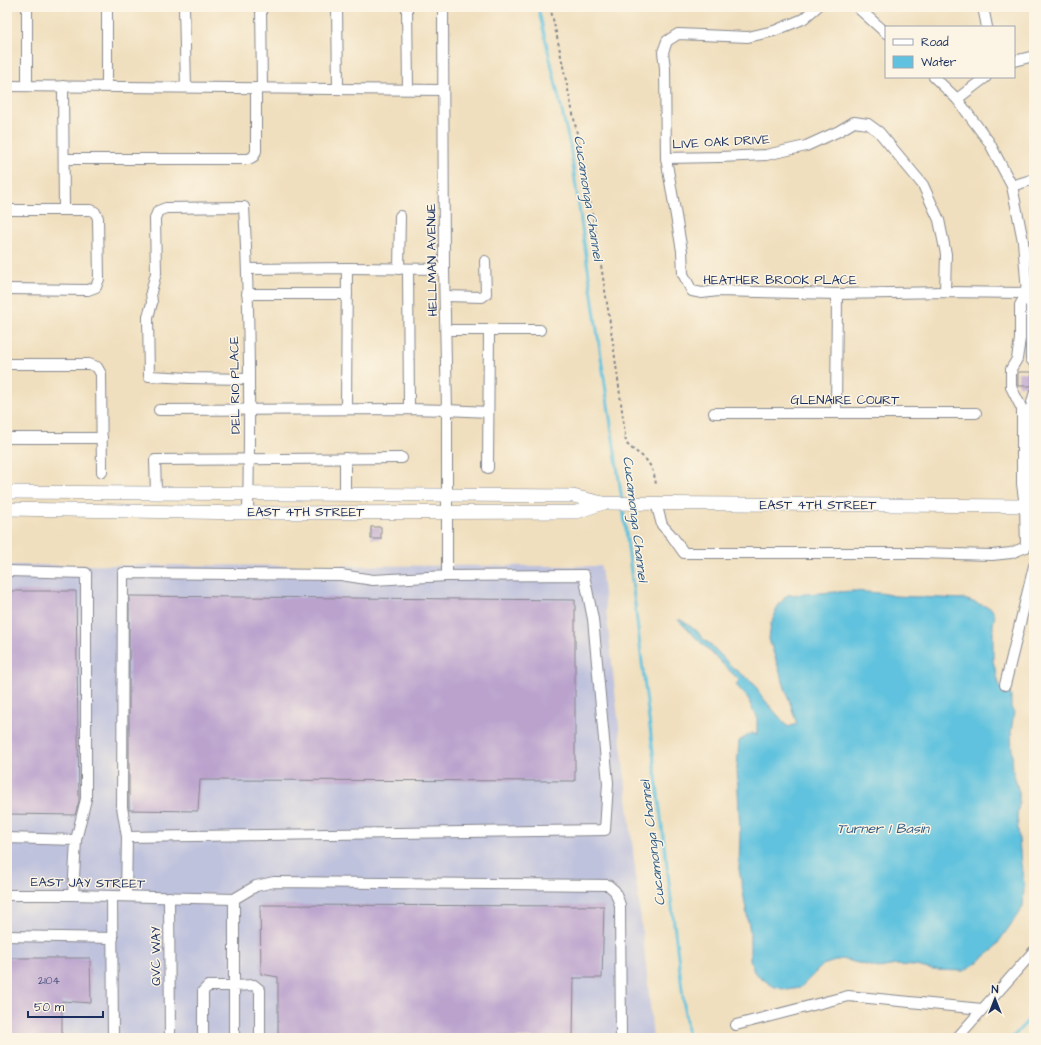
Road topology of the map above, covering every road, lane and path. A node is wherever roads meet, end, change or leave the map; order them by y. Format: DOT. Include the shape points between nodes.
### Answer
graph roads {
  1 [pos="27,7"];
  2 [pos="107,7"];
  3 [pos="184,7"];
  4 [pos="261,7"];
  5 [pos="337,7"];
  6 [pos="407,7"];
  7 [pos="443,7"];
  8 [pos="550,7"];
  9 [pos="817,7"];
  10 [pos="858,7"];
  11 [pos="982,7"];
  12 [pos="987,26"];
  13 [pos="885,32"];
  14 [pos="1034,56"];
  15 [pos="1015,61"];
  16 [pos="935,78"];
  17 [pos="985,78"];
  18 [pos="7,86"];
  19 [pos="28,86"];
  20 [pos="63,86"];
  21 [pos="107,86"];
  22 [pos="186,87"];
  23 [pos="259,88"];
  24 [pos="338,89"];
  25 [pos="408,90"];
  26 [pos="443,90"];
  27 [pos="957,99"];
  28 [pos="666,158"];
  29 [pos="64,159"];
  30 [pos="1034,179"];
  31 [pos="1012,186"];
  32 [pos="7,210"];
  33 [pos="64,210"];
  34 [pos="400,216"];
  35 [pos="485,261"];
  36 [pos="347,268"];
  37 [pos="247,269"];
  38 [pos="403,269"];
  39 [pos="444,269"];
  40 [pos="7,289"];
  41 [pos="946,292"];
  42 [pos="1030,293"];
  43 [pos="247,294"];
  44 [pos="347,294"];
  45 [pos="837,294"];
  46 [pos="445,296"];
  47 [pos="446,330"];
  48 [pos="489,330"];
  49 [pos="540,330"];
  50 [pos="1034,363"];
  51 [pos="7,364"];
  52 [pos="248,379"];
  53 [pos="1034,395"];
  54 [pos="248,409"];
  55 [pos="346,409"];
  56 [pos="409,409"];
  57 [pos="159,410"];
  58 [pos="447,410"];
  59 [pos="488,412"];
  60 [pos="714,413"];
  61 [pos="836,413"];
  62 [pos="976,413"];
  63 [pos="7,438"];
  64 [pos="102,438"];
  65 [pos="345,458"];
  66 [pos="402,458"];
  67 [pos="249,459"];
  68 [pos="488,468"];
  69 [pos="102,472"];
  70 [pos="656,485"];
  71 [pos="7,492"];
  72 [pos="156,492"];
  73 [pos="249,493"];
  74 [pos="345,494"];
  75 [pos="446,495"];
  76 [pos="603,503"];
  77 [pos="656,503"];
  78 [pos="1029,506"];
  79 [pos="7,508"];
  80 [pos="248,513"];
  81 [pos="446,513"];
  82 [pos="1030,550"];
  83 [pos="1034,566"];
  84 [pos="7,571"];
  85 [pos="447,576"];
  86 [pos="1004,685"];
  87 [pos="127,837"];
  88 [pos="7,838"];
  89 [pos="76,840"];
  90 [pos="7,895"];
  91 [pos="73,895"];
  92 [pos="112,896"];
  93 [pos="126,896"];
  94 [pos="169,897"];
  95 [pos="234,899"];
  96 [pos="7,936"];
  97 [pos="113,938"];
  98 [pos="1034,951"];
  99 [pos="234,986"];
  100 [pos="982,1009"];
  101 [pos="736,1025"];
  102 [pos="113,1038"];
  103 [pos="170,1038"];
  104 [pos="203,1038"];
  105 [pos="234,1038"];
  106 [pos="260,1038"];
  107 [pos="621,1038"];
  108 [pos="957,1038"];
  1 -- 19 [label="street"];
  2 -- 21 [label="street"];
  3 -- 22 [label="street"];
  4 -- 23 [label="street"];
  5 -- 24 [label="street"];
  6 -- 25 [label="street"];
  7 -- 26 [label="street, HELLMAN AVENUE"];
  8 -- 70 [label="path" via="597,237 626,443 649,464"];
  9 -- 28 [label="street, HEATHER BROOK PLACE" via="803,19 774,31 748,37 678,34 667,41 663,52"];
  10 -- 13 [label="street"];
  11 -- 12 [label="street"];
  14 -- 15 [label="street"];
  16 -- 27 [label="street"];
  17 -- 27 [label="street"];
  18 -- 19 [label="street"];
  19 -- 20 [label="street"];
  20 -- 21 [label="street"];
  20 -- 29 [label="street"];
  21 -- 22 [label="street"];
  22 -- 23 [label="street"];
  23 -- 24 [label="street"];
  23 -- 29 [label="street" via="256,151 249,159"];
  24 -- 25 [label="street"];
  25 -- 26 [label="street"];
  26 -- 39 [label="street, HELLMAN AVENUE"];
  27 -- 31 [label="street" via="989,142"];
  28 -- 41 [label="street, LIVE OAK DRIVE" via="766,155 806,146 854,122 868,124 879,132 923,185 939,220 946,254"];
  28 -- 45 [label="street, HEATHER BROOK PLACE" via="682,251 683,274 692,291"];
  29 -- 33 [label="street"];
  30 -- 31 [label="street"];
  31 -- 42 [label="street"];
  32 -- 33 [label="street"];
  33 -- 40 [label="street" via="90,210 95,212 98,218 99,279 96,287 88,290"];
  34 -- 38 [label="street"];
  35 -- 46 [label="street" via="486,294 482,297"];
  36 -- 37 [label="street"];
  36 -- 38 [label="street"];
  36 -- 44 [label="street"];
  37 -- 43 [label="street, DEL RIO PLACE"];
  37 -- 52 [label="street, DEL RIO PLACE" via="244,207 166,208 158,211 155,218 156,274 148,317 149,376"];
  38 -- 39 [label="street"];
  38 -- 56 [label="street"];
  39 -- 46 [label="street, HELLMAN AVENUE"];
  41 -- 42 [label="street, HEATHER BROOK PLACE"];
  41 -- 45 [label="street, HEATHER BROOK PLACE"];
  42 -- 50 [label="street" via="1031,359"];
  42 -- 78 [label="street" via="1020,305 1020,339 1017,359 1011,369 1011,387 1022,409 1022,484"];
  43 -- 44 [label="street"];
  43 -- 52 [label="street, DEL RIO PLACE"];
  44 -- 55 [label="street"];
  45 -- 61 [label="street"];
  46 -- 47 [label="street, HELLMAN AVENUE"];
  47 -- 48 [label="street"];
  47 -- 58 [label="street, HELLMAN AVENUE"];
  48 -- 49 [label="street"];
  48 -- 59 [label="street"];
  51 -- 64 [label="street" via="89,364 97,368 101,374"];
  52 -- 54 [label="street, DEL RIO PLACE"];
  53 -- 78 [label="street"];
  54 -- 55 [label="street"];
  54 -- 57 [label="street"];
  54 -- 67 [label="street, DEL RIO PLACE"];
  55 -- 56 [label="street"];
  56 -- 58 [label="street"];
  58 -- 59 [label="street"];
  58 -- 75 [label="street, HELLMAN AVENUE"];
  59 -- 68 [label="street"];
  60 -- 61 [label="street, GLENAIRE COURT"];
  61 -- 62 [label="street, GLENAIRE COURT"];
  63 -- 64 [label="street"];
  64 -- 69 [label="street"];
  65 -- 66 [label="street"];
  65 -- 67 [label="street"];
  65 -- 74 [label="street"];
  67 -- 72 [label="street" via="155,460"];
  67 -- 73 [label="street, DEL RIO PLACE"];
  71 -- 72 [label="main road, EAST 4TH STREET"];
  72 -- 73 [label="main road, EAST 4TH STREET"];
  73 -- 74 [label="main road, EAST 4TH STREET"];
  73 -- 80 [label="street, DEL RIO PLACE"];
  74 -- 75 [label="main road, EAST 4TH STREET"];
  75 -- 76 [label="main road, EAST 4TH STREET" via="573,496"];
  75 -- 81 [label="street, HELLMAN AVENUE"];
  76 -- 77 [label="main road, EAST 4TH STREET"];
  76 -- 81 [label="main road, EAST 4TH STREET" via="577,512"];
  77 -- 78 [label="main road, EAST 4TH STREET"];
  77 -- 82 [label="street" via="662,525 684,554 992,555"];
  78 -- 82 [label="street"];
  79 -- 80 [label="main road, EAST 4TH STREET"];
  80 -- 81 [label="main road, EAST 4TH STREET"];
  81 -- 85 [label="street, HELLMAN AVENUE"];
  83 -- 86 [label="street"];
  84 -- 89 [label="street" via="86,573 86,799"];
  85 -- 87 [label="street" via="373,580 341,575 123,573 122,807"];
  85 -- 87 [label="street" via="584,576 593,619 608,782 605,830"];
  87 -- 93 [label="street"];
  88 -- 89 [label="street"];
  89 -- 91 [label="street"];
  90 -- 91 [label="street, EAST JAY STREET"];
  91 -- 92 [label="street, EAST JAY STREET"];
  92 -- 93 [label="street, EAST JAY STREET"];
  92 -- 97 [label="street"];
  93 -- 94 [label="street, EAST JAY STREET"];
  94 -- 95 [label="street, EAST JAY STREET"];
  94 -- 103 [label="street, QVC WAY"];
  95 -- 99 [label="street"];
  95 -- 107 [label="street" via="256,886 274,882 608,885 615,891 620,905"];
  96 -- 97 [label="street"];
  97 -- 102 [label="street"];
  98 -- 100 [label="street"];
  99 -- 104 [label="street" via="208,986 203,991"];
  99 -- 105 [label="street"];
  99 -- 106 [label="street" via="254,985 260,990"];
  100 -- 101 [label="street" via="848,996"];
  100 -- 108 [label="street"];
}
